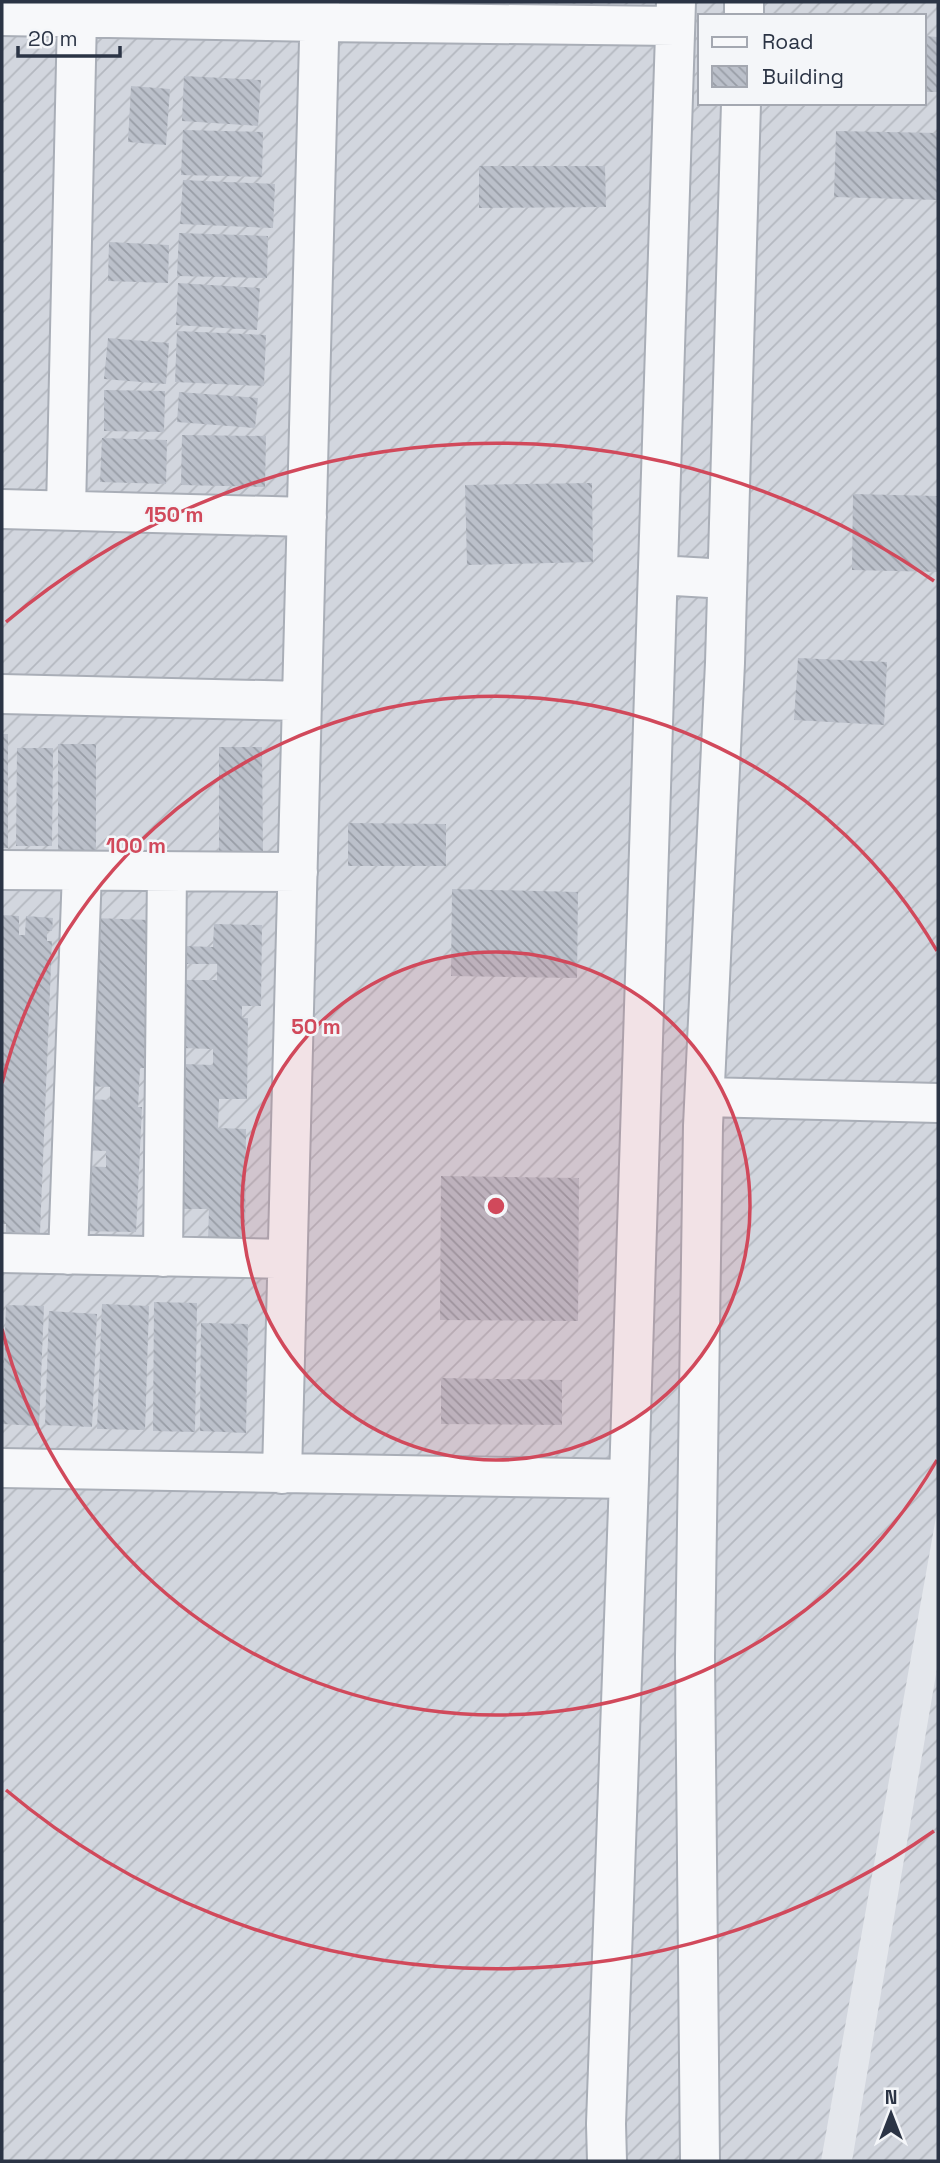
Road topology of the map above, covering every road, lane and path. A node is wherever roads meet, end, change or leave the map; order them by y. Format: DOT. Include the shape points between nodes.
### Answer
graph roads {
  1 [pos="320,12"];
  2 [pos="676,14"];
  3 [pos="2,16"];
  4 [pos="77,17"];
  5 [pos="741,105"];
  6 [pos="2,509"];
  7 [pos="66,510"];
  8 [pos="307,517"];
  9 [pos="658,575"];
  10 [pos="727,579"];
  11 [pos="2,694"];
  12 [pos="302,701"];
  13 [pos="2,870"];
  14 [pos="82,871"];
  15 [pos="167,871"];
  16 [pos="298,872"];
  17 [pos="705,1097"];
  18 [pos="938,1103"];
  19 [pos="2,1253"];
  20 [pos="68,1255"];
  21 [pos="163,1256"];
  22 [pos="287,1259"];
  23 [pos="2,1468"];
  24 [pos="282,1474"];
  25 [pos="629,1479"];
  26 [pos="607,2161"];
  27 [pos="700,2161"];
  1 -- 2 [label="street"];
  1 -- 4 [label="street"];
  1 -- 8 [label="street"];
  2 -- 9 [label="street"];
  3 -- 4 [label="street"];
  4 -- 7 [label="street"];
  5 -- 10 [label="street"];
  6 -- 7 [label="street"];
  7 -- 8 [label="street"];
  8 -- 12 [label="street"];
  9 -- 10 [label="street"];
  9 -- 25 [label="street"];
  10 -- 17 [label="street"];
  11 -- 12 [label="street"];
  12 -- 16 [label="street"];
  13 -- 14 [label="street"];
  14 -- 15 [label="street"];
  14 -- 20 [label="street"];
  15 -- 16 [label="street"];
  15 -- 21 [label="street"];
  16 -- 22 [label="street"];
  17 -- 18 [label="street"];
  17 -- 27 [label="street" via="695,1657"];
  19 -- 20 [label="street"];
  20 -- 21 [label="street"];
  21 -- 22 [label="street"];
  22 -- 24 [label="street"];
  23 -- 24 [label="street"];
  24 -- 25 [label="street"];
  25 -- 26 [label="street"];
}
